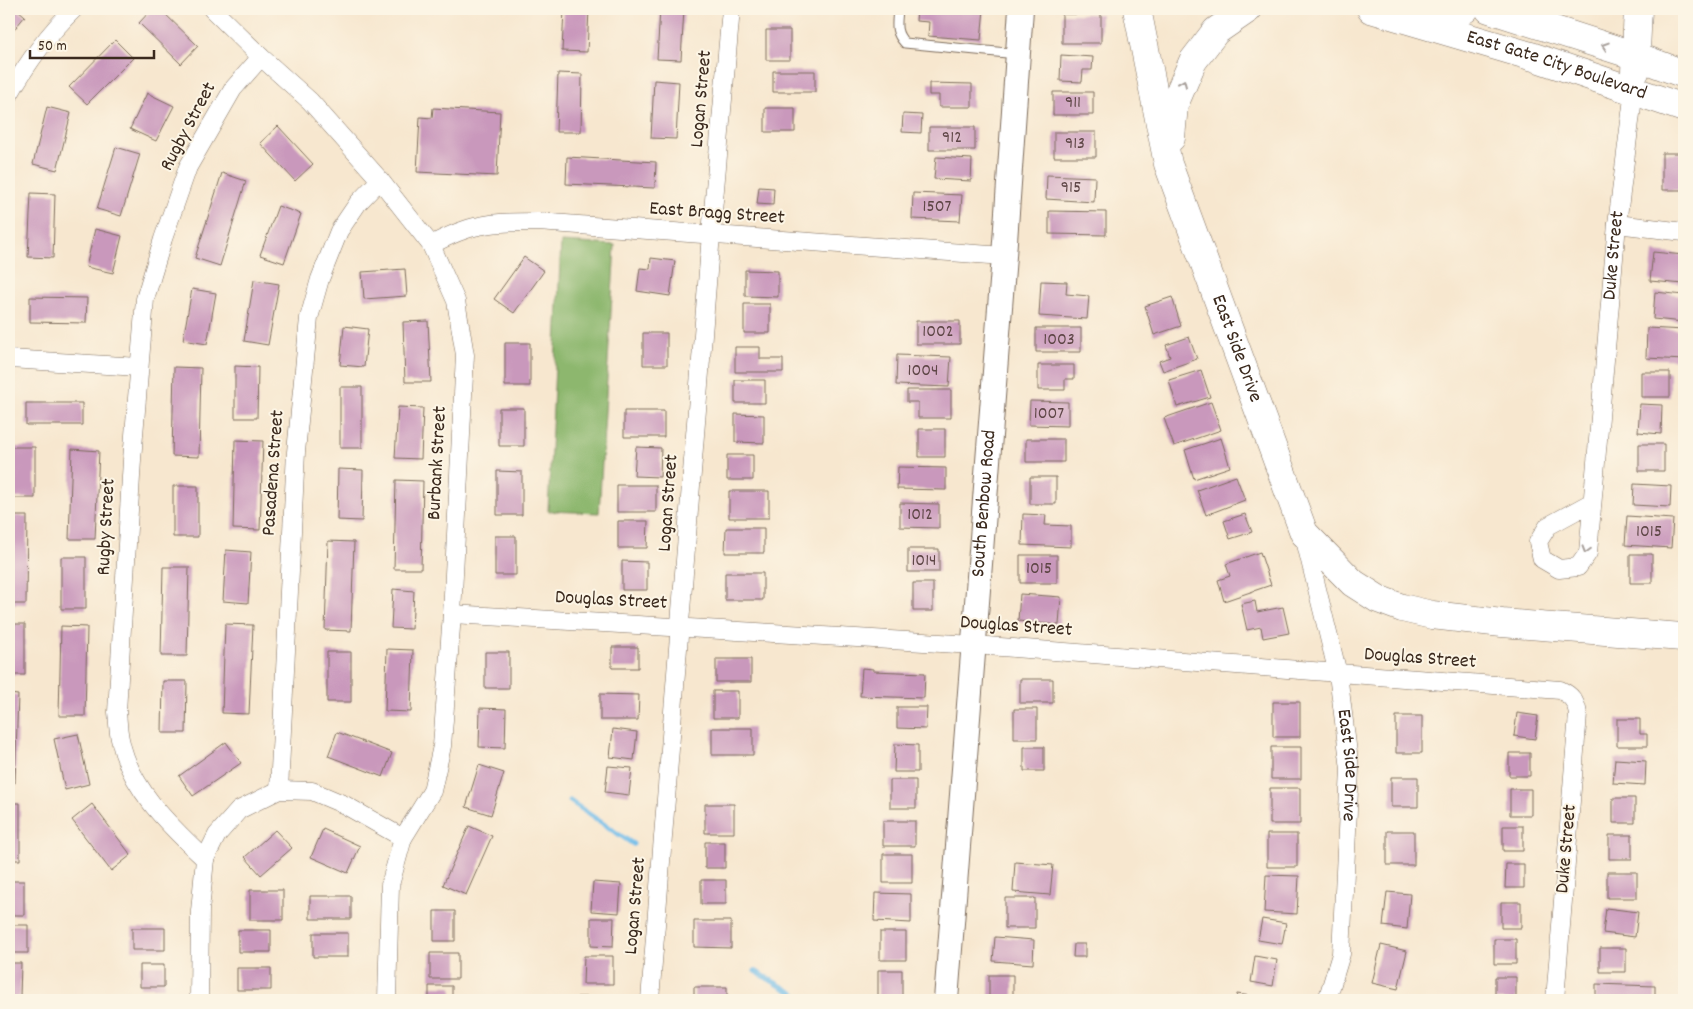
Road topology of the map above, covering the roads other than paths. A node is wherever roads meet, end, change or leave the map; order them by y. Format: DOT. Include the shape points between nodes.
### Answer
graph roads {
  1 [pos="74,9"];
  2 [pos="212,9"];
  3 [pos="731,9"];
  4 [pos="898,9"];
  5 [pos="1021,9"];
  6 [pos="1137,9"];
  7 [pos="1248,9"];
  8 [pos="1371,9"];
  9 [pos="1465,9"];
  10 [pos="1489,9"];
  11 [pos="1638,9"];
  12 [pos="1436,27"];
  13 [pos="1017,54"];
  14 [pos="1636,56"];
  15 [pos="261,57"];
  16 [pos="1684,74"];
  17 [pos="1634,90"];
  18 [pos="9,95"];
  19 [pos="1684,108"];
  20 [pos="1168,164"];
  21 [pos="380,180"];
  22 [pos="1617,224"];
  23 [pos="1684,232"];
  24 [pos="711,234"];
  25 [pos="431,245"];
  26 [pos="1004,256"];
  27 [pos="9,359"];
  28 [pos="139,367"];
  29 [pos="1592,502"];
  30 [pos="1304,533"];
  31 [pos="452,614"];
  32 [pos="681,627"];
  33 [pos="1684,637"];
  34 [pos="974,645"];
  35 [pos="1338,674"];
  36 [pos="1574,699"];
  37 [pos="279,790"];
  38 [pos="404,838"];
  39 [pos="205,859"];
  40 [pos="199,1000"];
  41 [pos="387,1000"];
  42 [pos="650,1000"];
  43 [pos="946,1000"];
  44 [pos="1328,1000"];
  45 [pos="1555,1000"];
  1 -- 18 [label="street" via="57,25 29,62"];
  2 -- 15 [label="street, Burbank Street"];
  3 -- 24 [label="street, Logan Street"];
  4 -- 13 [label="lane" via="896,28 905,43"];
  5 -- 13 [label="main road, South Benbow Road"];
  6 -- 20 [label="main road, East Side Drive"];
  20 -- 7 [label="main road, one-way" via="1174,105 1193,61 1216,30"];
  8 -- 12 [label="main road, East Gate City Boulevard"];
  9 -- 12 [label="main road"];
  14 -- 10 [label="main road, East Gate City Boulevard, one-way"];
  11 -- 14 [label="main road, Duke Street"];
  12 -- 17 [label="main road, East Gate City Boulevard"];
  13 -- 26 [label="main road, South Benbow Road"];
  14 -- 16 [label="main road, East Gate City Boulevard"];
  14 -- 17 [label="main road, Duke Street"];
  15 -- 21 [label="street, Burbank Street" via="310,101"];
  15 -- 28 [label="street, Rugby Street" via="232,89 188,167 145,299"];
  17 -- 19 [label="main road, East Gate City Boulevard"];
  17 -- 22 [label="street, Duke Street"];
  20 -- 30 [label="main road, East Side Drive"];
  21 -- 25 [label="street, Burbank Street"];
  21 -- 37 [label="street, Pasadena Street" via="358,203 339,232 309,318 296,452"];
  22 -- 23 [label="street"];
  22 -- 29 [label="street, Duke Street"];
  24 -- 25 [label="street, East Bragg Street" via="501,222 454,233"];
  24 -- 26 [label="street, East Bragg Street"];
  24 -- 32 [label="street, Logan Street"];
  25 -- 31 [label="street, Burbank Street" via="456,301 465,355"];
  26 -- 34 [label="main road, South Benbow Road"];
  27 -- 28 [label="street"];
  28 -- 39 [label="street, Rugby Street" via="117,712 120,740 131,770 150,802"];
  30 -- 33 [label="main road, East Side Drive" via="1353,583 1378,599 1402,608 1494,622"];
  30 -- 35 [label="street, East Side Drive"];
  31 -- 32 [label="street, Douglas Street"];
  31 -- 38 [label="street, Burbank Street" via="440,755 432,792"];
  32 -- 34 [label="street, Douglas Street"];
  32 -- 42 [label="street, Logan Street"];
  34 -- 35 [label="street, Douglas Street"];
  34 -- 43 [label="main road, South Benbow Road"];
  35 -- 36 [label="street, Douglas Street" via="1560,690"];
  35 -- 44 [label="street, East Side Drive" via="1350,769 1341,954"];
  36 -- 45 [label="street, Duke Street" via="1578,714"];
  37 -- 38 [label="street" via="312,791"];
  37 -- 39 [label="street" via="239,810 217,835"];
  38 -- 41 [label="street, Burbank Street" via="390,885"];
  39 -- 40 [label="street" via="200,911"];
}
